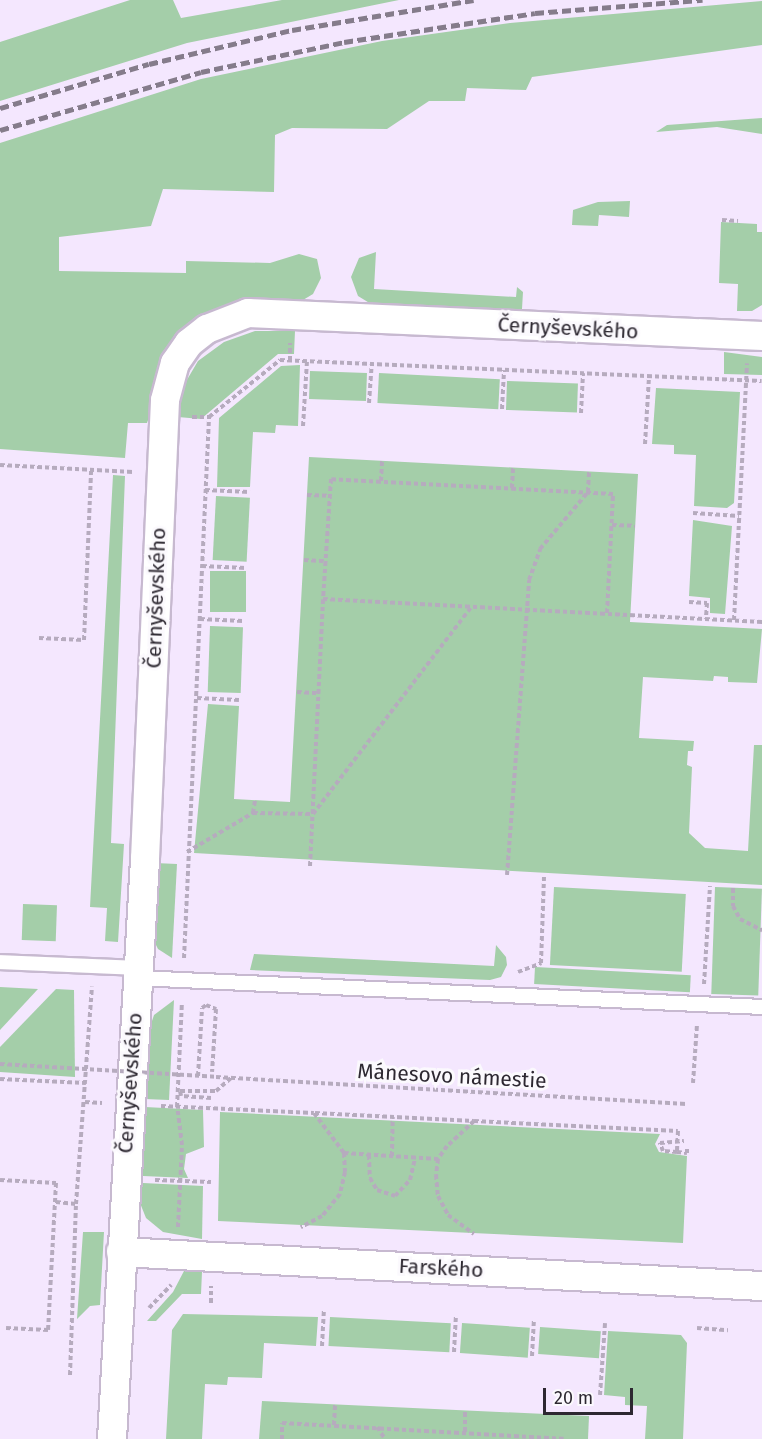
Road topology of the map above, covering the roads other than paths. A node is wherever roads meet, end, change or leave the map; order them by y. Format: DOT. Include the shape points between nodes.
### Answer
graph roads {
  1 [pos="762,336"];
  2 [pos="0,962"];
  3 [pos="138,973"];
  4 [pos="762,1007"];
  5 [pos="121,1252"];
  6 [pos="762,1286"];
  7 [pos="112,1439"];
  1 -- 3 [label="street, Černyševského" via="248,313 207,329 189,343 175,363 165,400"];
  2 -- 3 [label="lane" via="93,966"];
  3 -- 4 [label="lane"];
  3 -- 5 [label="street, Černyševského"];
  5 -- 6 [label="street, Farského"];
  5 -- 7 [label="street, Černyševského"];
}
